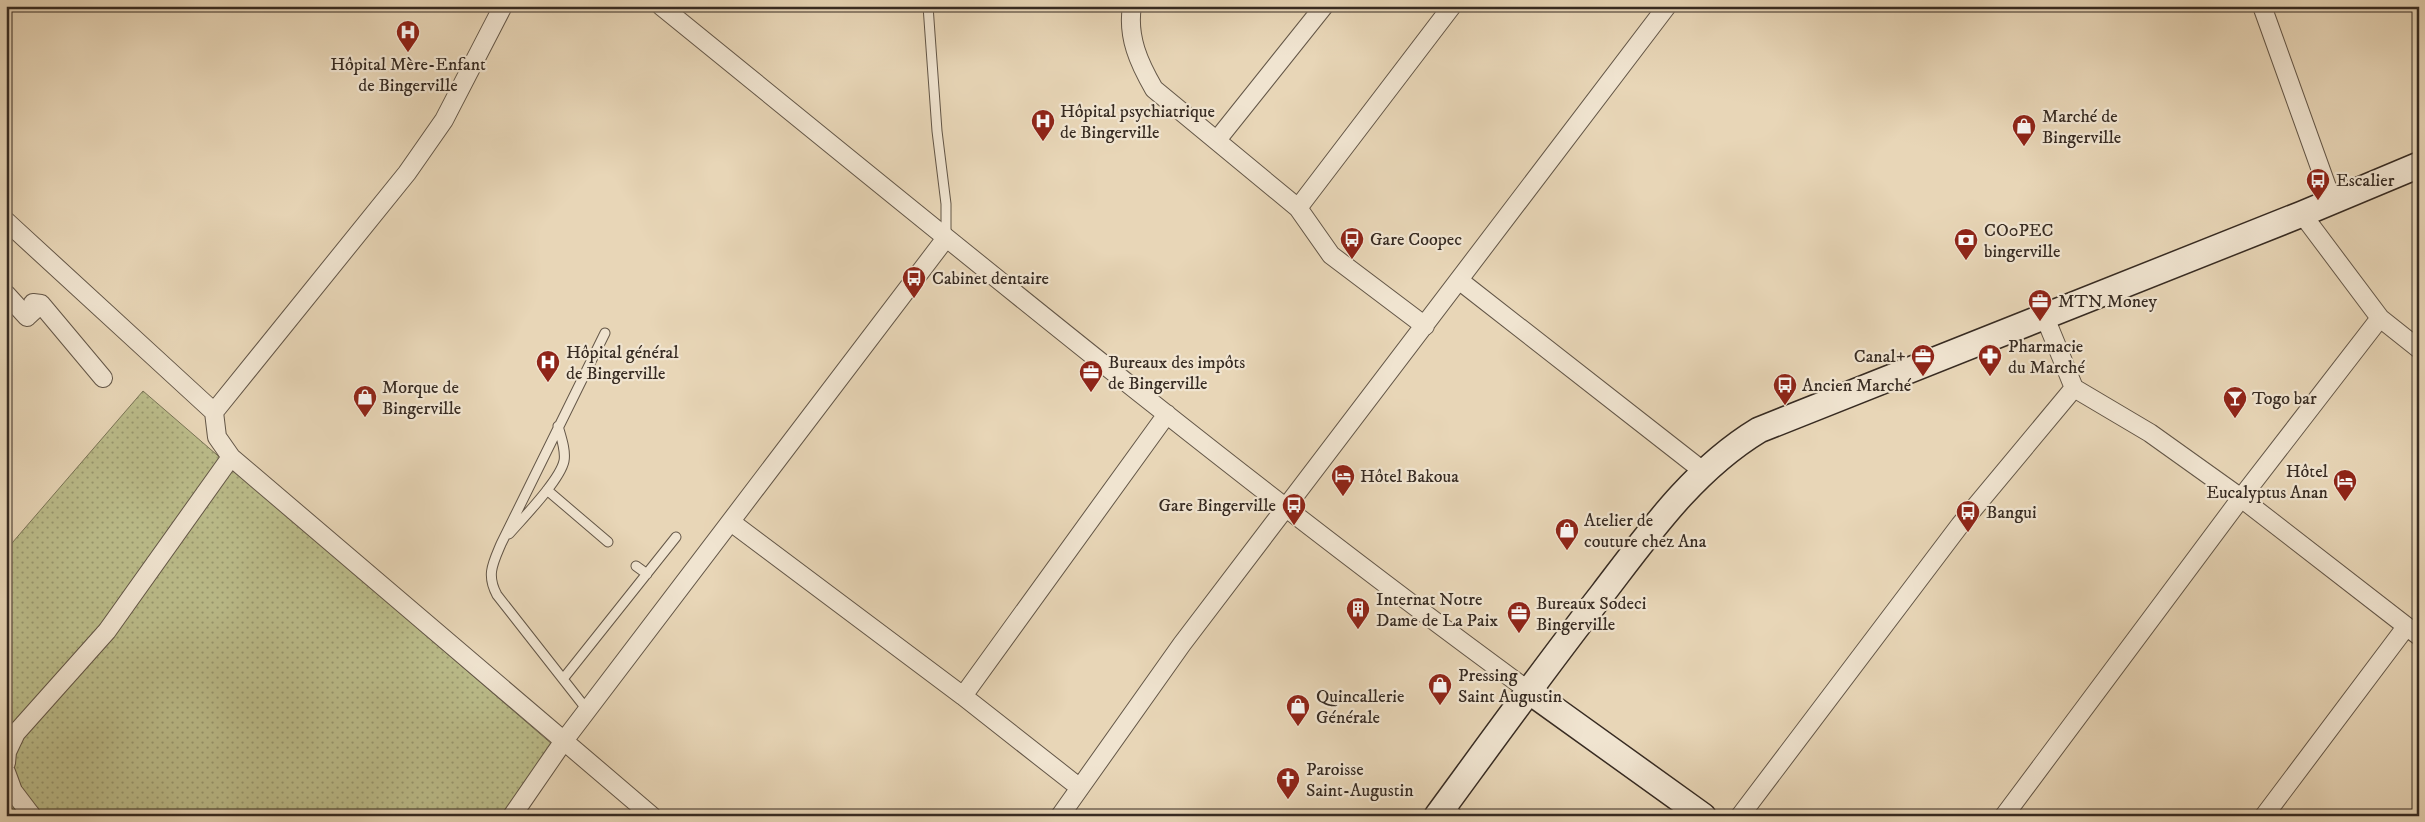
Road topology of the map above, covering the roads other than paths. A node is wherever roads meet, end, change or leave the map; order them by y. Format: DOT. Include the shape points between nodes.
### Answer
graph roads {
  1 [pos="503,6"];
  2 [pos="661,6"];
  3 [pos="928,6"];
  4 [pos="1132,6"];
  5 [pos="1324,6"];
  6 [pos="1452,6"];
  7 [pos="1667,6"];
  8 [pos="2262,6"];
  9 [pos="1217,140"];
  10 [pos="2419,165"];
  11 [pos="2332,201"];
  12 [pos="1298,208"];
  13 [pos="2302,214"];
  14 [pos="6,220"];
  15 [pos="946,238"];
  16 [pos="1460,281"];
  17 [pos="6,294"];
  18 [pos="2044,315"];
  19 [pos="2380,318"];
  20 [pos="1425,326"];
  21 [pos="605,334"];
  22 [pos="2419,349"];
  23 [pos="104,378"];
  24 [pos="2074,388"];
  25 [pos="214,412"];
  26 [pos="1168,414"];
  27 [pos="558,426"];
  28 [pos="231,456"];
  29 [pos="1703,471"];
  30 [pos="547,490"];
  31 [pos="2241,498"];
  32 [pos="1287,507"];
  33 [pos="731,522"];
  34 [pos="676,537"];
  35 [pos="608,542"];
  36 [pos="501,544"];
  37 [pos="636,566"];
  38 [pos="646,574"];
  39 [pos="2412,632"];
  40 [pos="562,679"];
  41 [pos="1529,691"];
  42 [pos="963,696"];
  43 [pos="588,711"];
  44 [pos="564,742"];
  45 [pos="6,763"];
  46 [pos="6,772"];
  47 [pos="1080,788"];
  48 [pos="1448,812"];
  49 [pos="32,816"];
  50 [pos="512,816"];
  51 [pos="652,816"];
  52 [pos="1060,816"];
  53 [pos="1704,816"];
  54 [pos="1740,816"];
  55 [pos="2004,816"];
  56 [pos="2264,816"];
  1 -- 25 [label="street" via="444,120 407,173"];
  2 -- 15 [label="street"];
  3 -- 15 [label="lane" via="946,204"];
  4 -- 9 [label="street" via="1130,18 1134,47 1154,89"];
  5 -- 9 [label="street"];
  6 -- 12 [label="street"];
  7 -- 16 [label="street"];
  8 -- 11 [label="street"];
  9 -- 12 [label="street"];
  10 -- 11 [label="main road"];
  11 -- 13 [label="main road"];
  12 -- 20 [label="street" via="1331,255"];
  13 -- 18 [label="main road"];
  13 -- 19 [label="street"];
  14 -- 25 [label="street"];
  15 -- 26 [label="street"];
  15 -- 33 [label="street"];
  16 -- 20 [label="street"];
  16 -- 29 [label="street"];
  17 -- 23 [label="street" via="27,317 37,303"];
  18 -- 24 [label="street"];
  18 -- 29 [label="main road" via="1759,430"];
  19 -- 22 [label="street"];
  19 -- 31 [label="street"];
  20 -- 32 [label="street"];
  21 -- 27 [label="lane"];
  24 -- 31 [label="street" via="2150,433"];
  24 -- 54 [label="street" via="1960,525"];
  25 -- 28 [label="street" via="217,437"];
  26 -- 32 [label="street"];
  26 -- 42 [label="street"];
  27 -- 30 [label="lane" via="563,464"];
  27 -- 36 [label="lane"];
  28 -- 44 [label="street"];
  28 -- 45 [label="street" via="107,631 16,733"];
  29 -- 41 [label="main road" via="1652,530"];
  30 -- 35 [label="lane"];
  30 -- 36 [label="lane"];
  31 -- 39 [label="street"];
  31 -- 55 [label="street"];
  32 -- 41 [label="street"];
  32 -- 47 [label="street" via="1182,644"];
  33 -- 42 [label="street"];
  33 -- 43 [label="street"];
  34 -- 38 [label="lane"];
  36 -- 40 [label="lane" via="491,567 492,586"];
  37 -- 38 [label="lane"];
  38 -- 40 [label="lane"];
  39 -- 56 [label="street"];
  40 -- 43 [label="lane"];
  41 -- 48 [label="main road"];
  41 -- 53 [label="main road"];
  42 -- 47 [label="street"];
  43 -- 44 [label="street"];
  44 -- 50 [label="street"];
  44 -- 51 [label="street"];
  46 -- 49 [label="street" via="13,791"];
  47 -- 52 [label="street"];
}
